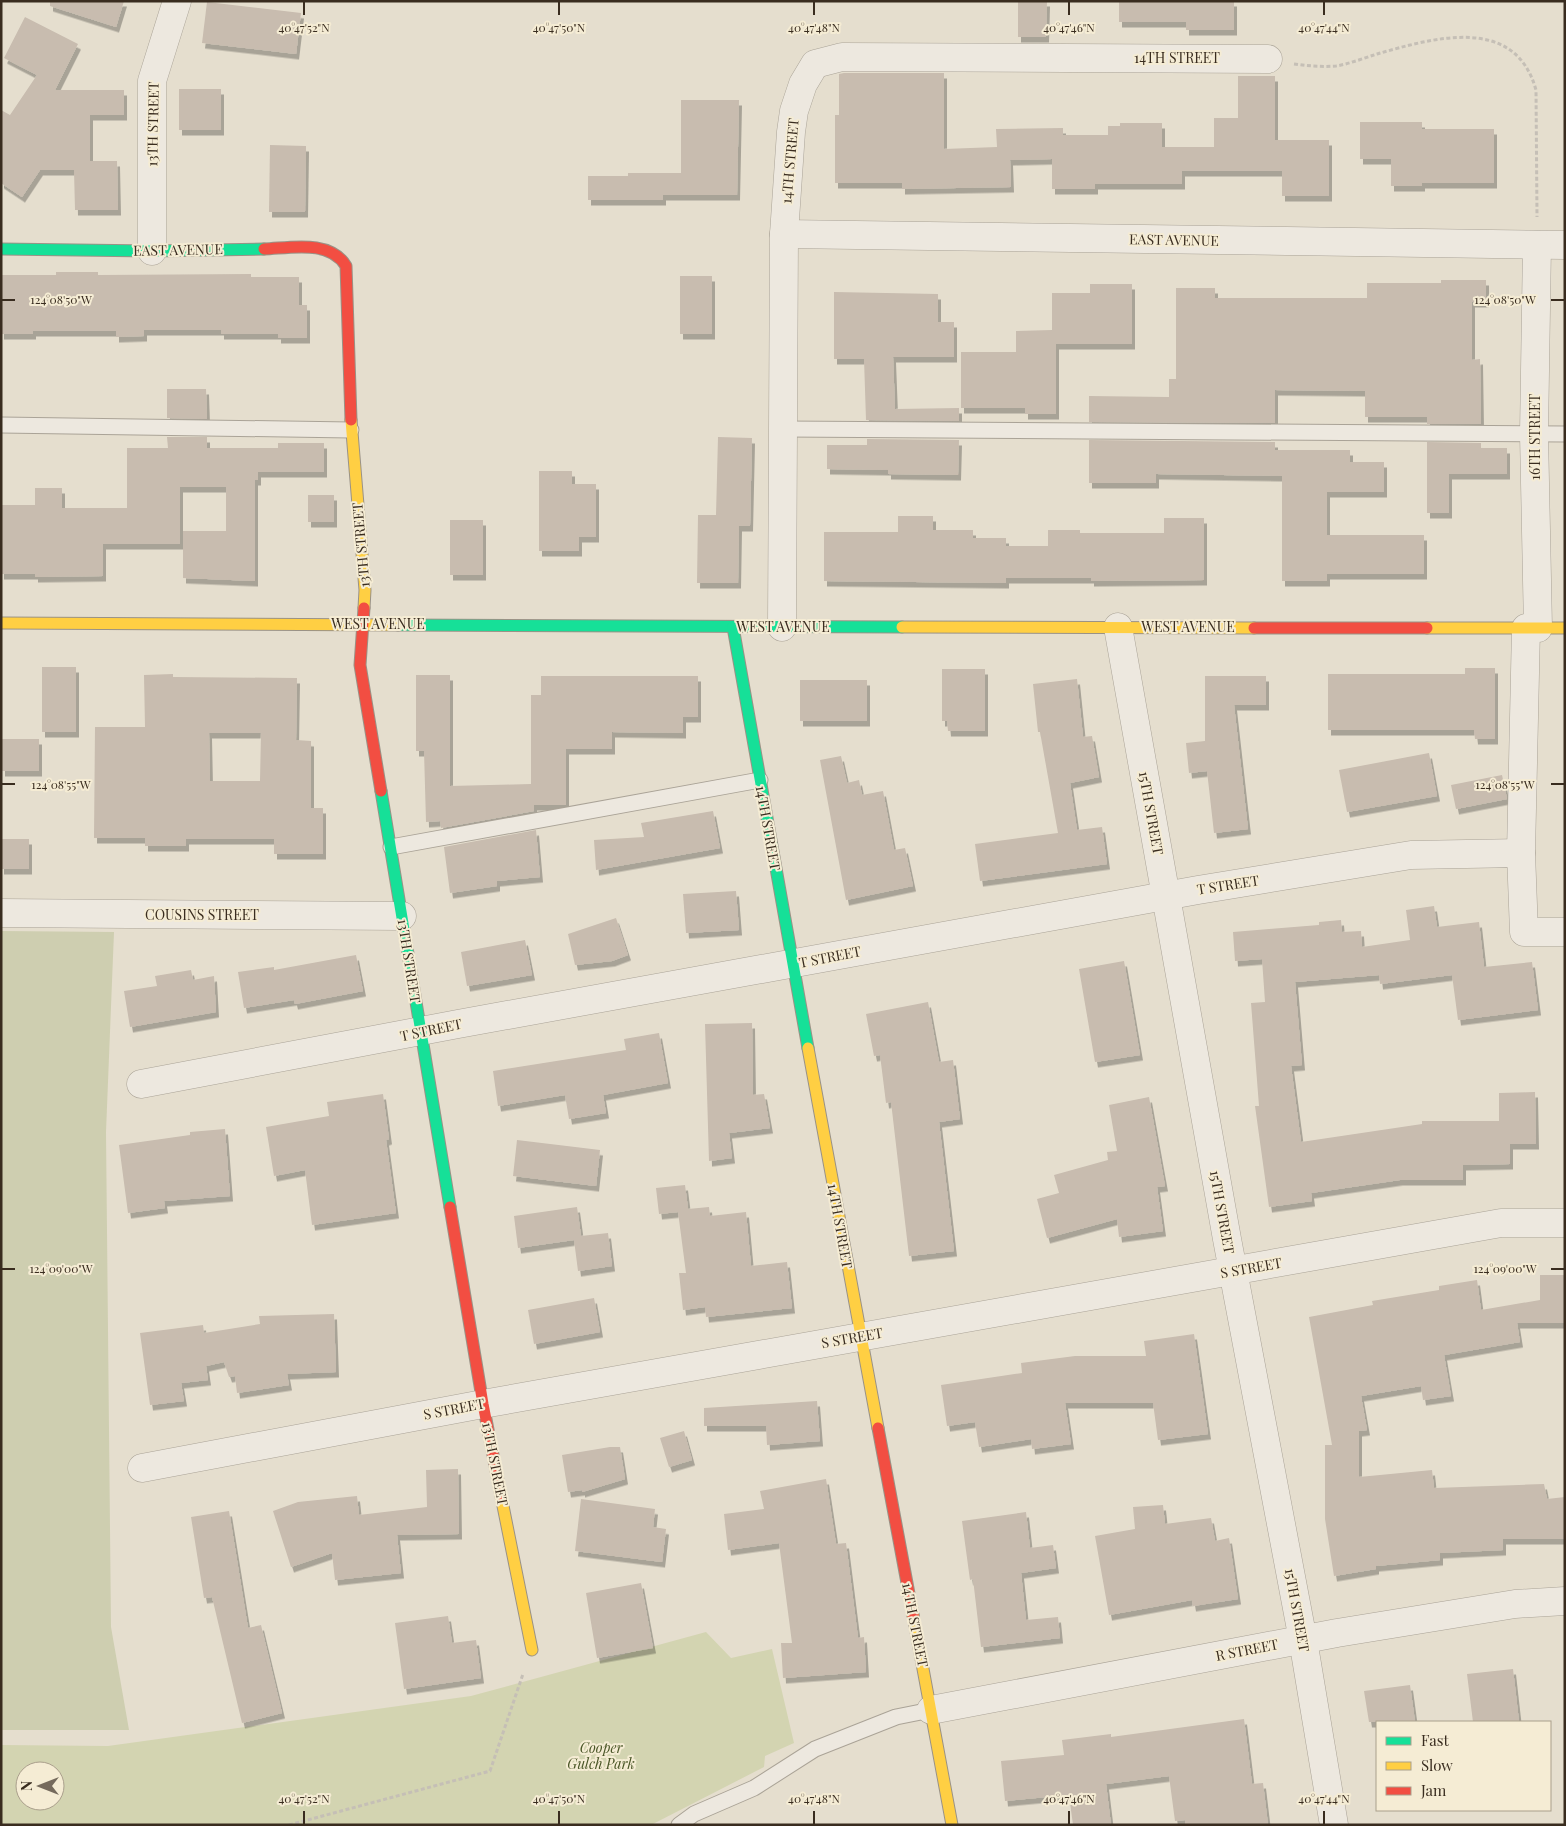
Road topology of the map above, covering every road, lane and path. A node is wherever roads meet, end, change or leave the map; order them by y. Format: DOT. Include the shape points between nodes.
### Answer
graph roads {
  1 [pos="177,1"];
  2 [pos="1268,59"];
  3 [pos="784,234"];
  4 [pos="1537,246"];
  5 [pos="1565,246"];
  6 [pos="1,249"];
  7 [pos="152,251"];
  8 [pos="346,266"];
  9 [pos="1,425"];
  10 [pos="783,429"];
  11 [pos="351,430"];
  12 [pos="1534,434"];
  13 [pos="1565,434"];
  14 [pos="1,623"];
  15 [pos="362,624"];
  16 [pos="733,627"];
  17 [pos="782,627"];
  18 [pos="1118,627"];
  19 [pos="1532,628"];
  20 [pos="1565,628"];
  21 [pos="760,780"];
  22 [pos="391,847"];
  23 [pos="1521,853"];
  24 [pos="1166,896"];
  25 [pos="1,913"];
  26 [pos="402,916"];
  27 [pos="1565,932"];
  28 [pos="792,964"];
  29 [pos="421,1032"];
  30 [pos="141,1084"];
  31 [pos="1565,1223"];
  32 [pos="1233,1271"];
  33 [pos="860,1336"];
  34 [pos="483,1404"];
  35 [pos="142,1468"];
  36 [pos="1565,1601"];
  37 [pos="1303,1640"];
  38 [pos="532,1650"];
  39 [pos="931,1710"];
  40 [pos="289,1825"];
  41 [pos="678,1825"];
  42 [pos="952,1825"];
  43 [pos="1334,1825"];
  1 -- 7 [label="street, 13TH STREET" via="152,80"];
  2 -- 3 [label="street, 14TH STREET" via="828,59 815,64 794,111"];
  2 -- 4 [label="path" via="1306,66 1338,66 1405,46 1466,37 1493,41 1510,49 1521,58 1536,90"];
  3 -- 4 [label="street, EAST AVENUE"];
  3 -- 10 [label="street, 14TH STREET"];
  4 -- 5 [label="street, EAST AVENUE"];
  4 -- 12 [label="street, 16TH STREET"];
  6 -- 7 [label="street, EAST AVENUE"];
  7 -- 8 [label="street, EAST AVENUE" via="318,248 331,250 341,257"];
  8 -- 11 [label="street, 13TH STREET"];
  9 -- 11 [label="lane"];
  10 -- 12 [label="lane"];
  10 -- 17 [label="street, 14TH STREET"];
  11 -- 15 [label="street, 13TH STREET" via="365,590"];
  12 -- 13 [label="lane"];
  12 -- 19 [label="street, 16TH STREET"];
  14 -- 15 [label="street, WEST AVENUE"];
  15 -- 16 [label="street, WEST AVENUE"];
  15 -- 22 [label="street, 13TH STREET" via="360,665"];
  16 -- 17 [label="street, WEST AVENUE"];
  16 -- 21 [label="street, 14TH STREET"];
  17 -- 18 [label="street, WEST AVENUE"];
  18 -- 19 [label="street, WEST AVENUE"];
  18 -- 24 [label="street, 15TH STREET"];
  19 -- 20 [label="street, WEST AVENUE"];
  19 -- 23 [label="street"];
  21 -- 22 [label="lane"];
  21 -- 28 [label="street, 14TH STREET"];
  22 -- 26 [label="street, 13TH STREET"];
  23 -- 24 [label="street, T STREET" via="1411,855"];
  23 -- 27 [label="street" via="1524,932"];
  24 -- 28 [label="street, T STREET"];
  24 -- 32 [label="street, 15TH STREET"];
  25 -- 26 [label="street, COUSINS STREET"];
  26 -- 29 [label="street, 13TH STREET"];
  28 -- 29 [label="street, T STREET"];
  28 -- 33 [label="street, 14TH STREET"];
  29 -- 30 [label="street, T STREET"];
  29 -- 34 [label="street, 13TH STREET"];
  31 -- 32 [label="street, S STREET" via="1501,1222"];
  32 -- 33 [label="street, S STREET"];
  32 -- 37 [label="street, 15TH STREET"];
  33 -- 34 [label="street, S STREET"];
  33 -- 39 [label="street, 14TH STREET"];
  34 -- 35 [label="street, S STREET"];
  34 -- 38 [label="street, 13TH STREET"];
  36 -- 37 [label="street, R STREET" via="1515,1604"];
  37 -- 39 [label="street, R STREET"];
  37 -- 43 [label="street, 15TH STREET"];
  38 -- 40 [label="path" via="490,1771"];
  39 -- 41 [label="lane" via="896,1717 815,1749 754,1788 694,1814"];
  39 -- 42 [label="street, 14TH STREET"];
}
